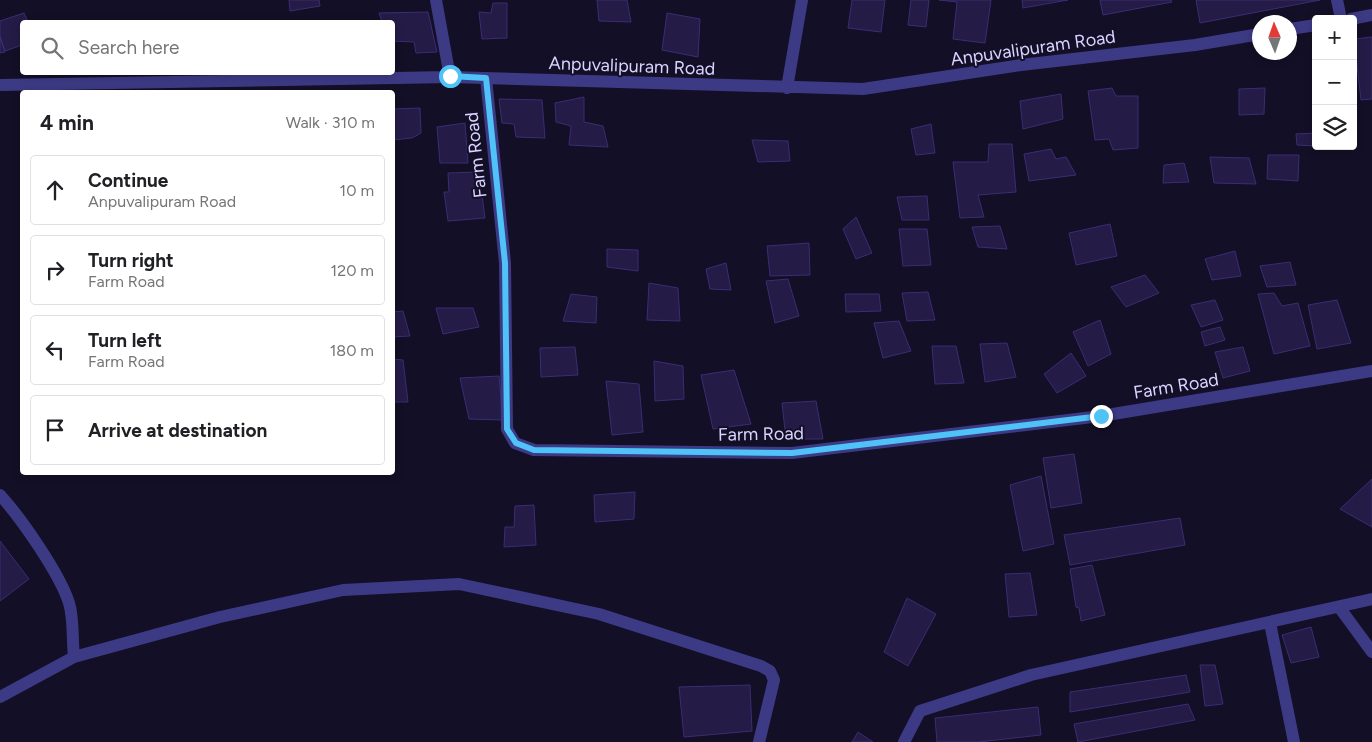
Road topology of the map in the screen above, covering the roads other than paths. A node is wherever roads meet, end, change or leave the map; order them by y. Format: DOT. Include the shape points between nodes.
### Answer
graph roads {
  1 [pos="436,0"];
  2 [pos="802,0"];
  3 [pos="1337,0"];
  4 [pos="1339,15"];
  5 [pos="1372,15"];
  6 [pos="1357,18"];
  7 [pos="1312,26"];
  8 [pos="1297,28"];
  9 [pos="1252,35"];
  10 [pos="450,76"];
  11 [pos="486,78"];
  12 [pos="0,85"];
  13 [pos="788,88"];
  14 [pos="1372,371"];
  15 [pos="0,495"];
  16 [pos="1372,599"];
  17 [pos="1339,607"];
  18 [pos="1270,623"];
  19 [pos="1372,652"];
  20 [pos="74,657"];
  21 [pos="0,697"];
  22 [pos="759,742"];
  23 [pos="904,742"];
  24 [pos="1294,742"];
  1 -- 10 [label="street"];
  2 -- 13 [label="street"];
  3 -- 4 [label="street"];
  5 -- 6 [label="street"];
  7 -- 8 [label="street"];
  9 -- 13 [label="street, Anpuvalipuram Road" via="863,89"];
  10 -- 11 [label="street, Anpuvalipuram Road"];
  10 -- 12 [label="street, Anpuvalipuram Road"];
  11 -- 13 [label="street, Anpuvalipuram Road"];
  11 -- 14 [label="street, Farm Road" via="505,263 507,429 516,443 534,450 792,453 1101,416"];
  15 -- 20 [label="street" via="62,584 70,604"];
  16 -- 17 [label="street"];
  17 -- 18 [label="street"];
  17 -- 19 [label="street"];
  18 -- 23 [label="street" via="1031,675 920,712"];
  18 -- 24 [label="street"];
  20 -- 21 [label="street"];
  20 -- 22 [label="street" via="220,616 343,590 459,584 599,614 770,671 774,680"];
}
